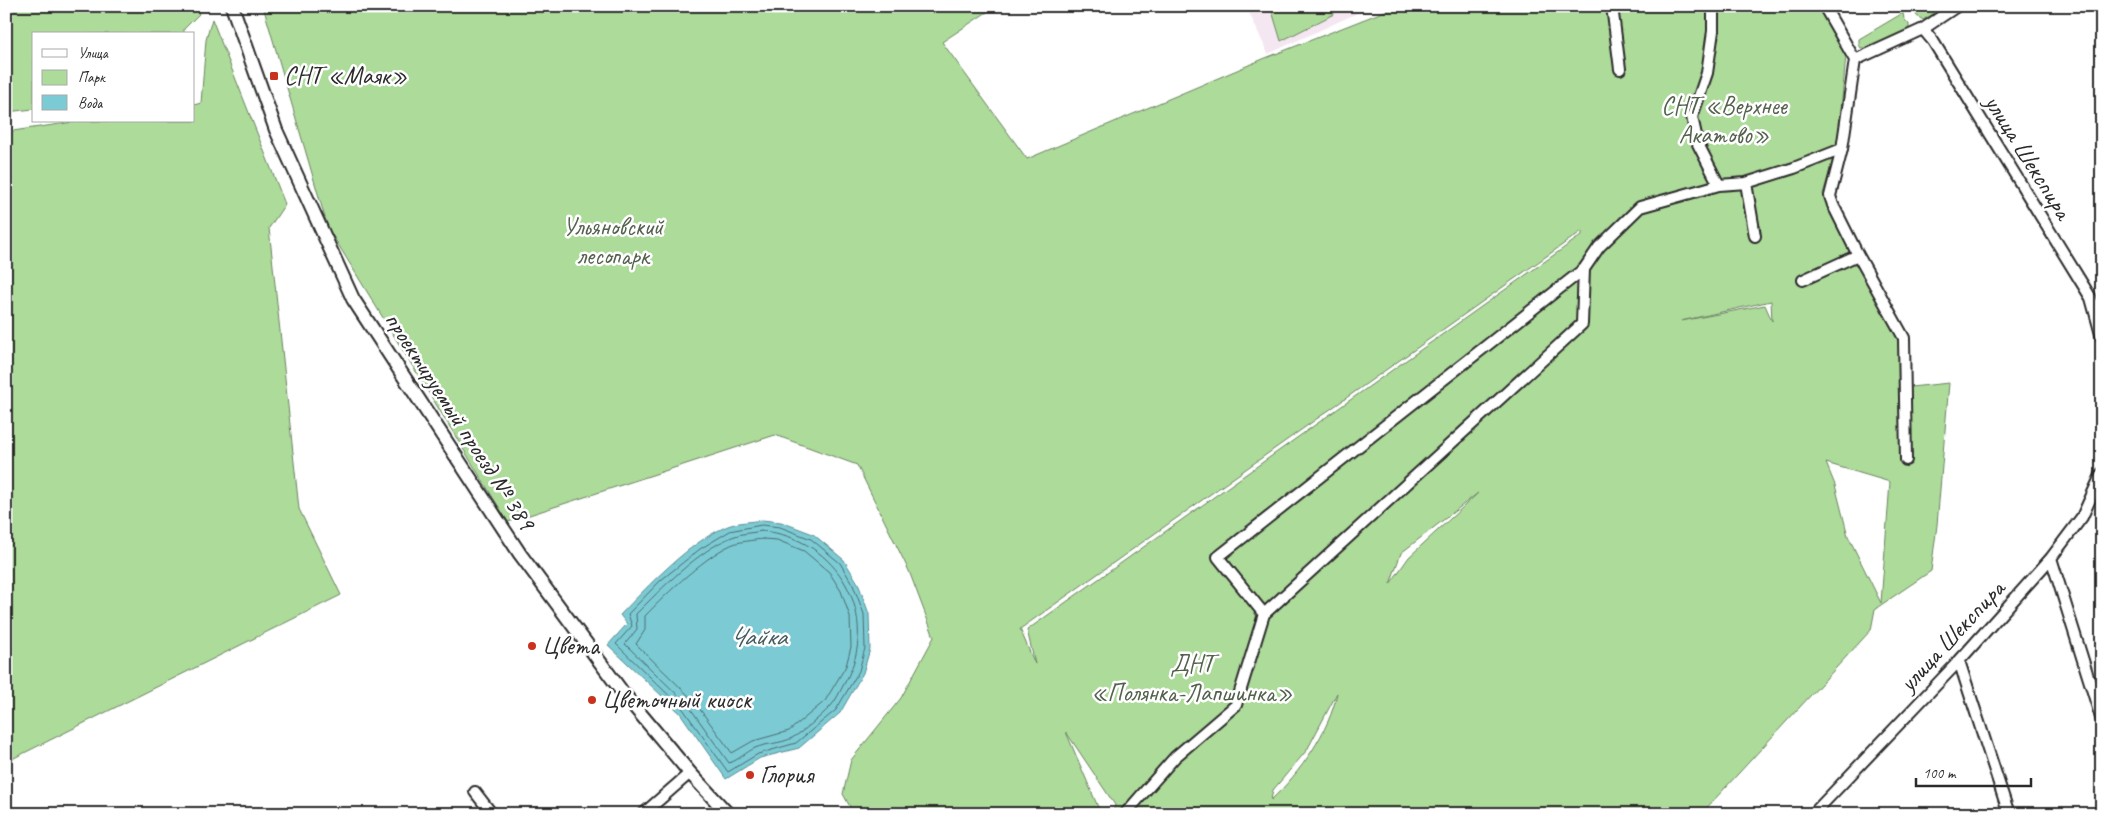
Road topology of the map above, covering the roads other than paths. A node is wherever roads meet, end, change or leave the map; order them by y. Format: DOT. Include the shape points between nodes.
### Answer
graph roads {
  1 [pos="232,6"];
  2 [pos="1612,6"];
  3 [pos="1713,6"];
  4 [pos="1824,6"];
  5 [pos="1957,6"];
  6 [pos="1923,29"];
  7 [pos="1855,60"];
  8 [pos="1620,69"];
  9 [pos="1842,149"];
  10 [pos="1746,183"];
  11 [pos="1719,186"];
  12 [pos="1755,236"];
  13 [pos="1858,255"];
  14 [pos="1584,269"];
  15 [pos="1803,280"];
  16 [pos="2102,338"];
  17 [pos="1906,460"];
  18 [pos="2102,473"];
  19 [pos="2051,558"];
  20 [pos="1264,614"];
  21 [pos="1959,661"];
  22 [pos="2102,721"];
  23 [pos="690,773"];
  24 [pos="475,792"];
  25 [pos="492,814"];
  26 [pos="643,814"];
  27 [pos="728,814"];
  28 [pos="1125,814"];
  29 [pos="1813,814"];
  30 [pos="2009,814"];
  1 -- 23 [label="main road, проектируемый проезд № 389" via="276,130 353,299 520,554 623,693"];
  2 -- 8 [label="street"];
  3 -- 11 [label="street" via="1714,31 1707,73 1692,117 1698,144"];
  4 -- 7 [label="street"];
  5 -- 6 [label="street"];
  6 -- 7 [label="street"];
  6 -- 16 [label="street, улица Шекспира" via="2092,298"];
  7 -- 9 [label="street"];
  9 -- 10 [label="street"];
  9 -- 13 [label="street" via="1830,196"];
  10 -- 11 [label="street"];
  10 -- 12 [label="street"];
  11 -- 14 [label="street" via="1640,207 1599,247"];
  13 -- 15 [label="street"];
  13 -- 17 [label="street" via="1904,338"];
  14 -- 20 [label="street" via="1582,324"];
  14 -- 20 [label="street" via="1218,557"];
  18 -- 19 [label="street, улица Шекспира" via="2082,517"];
  19 -- 21 [label="street, улица Шекспира"];
  19 -- 22 [label="street"];
  20 -- 28 [label="street" via="1236,705 1176,757"];
  21 -- 29 [label="street, улица Шекспира"];
  21 -- 30 [label="street"];
  23 -- 26 [label="street"];
  23 -- 27 [label="main road, проектируемый проезд № 389"];
  24 -- 25 [label="street"];
}
